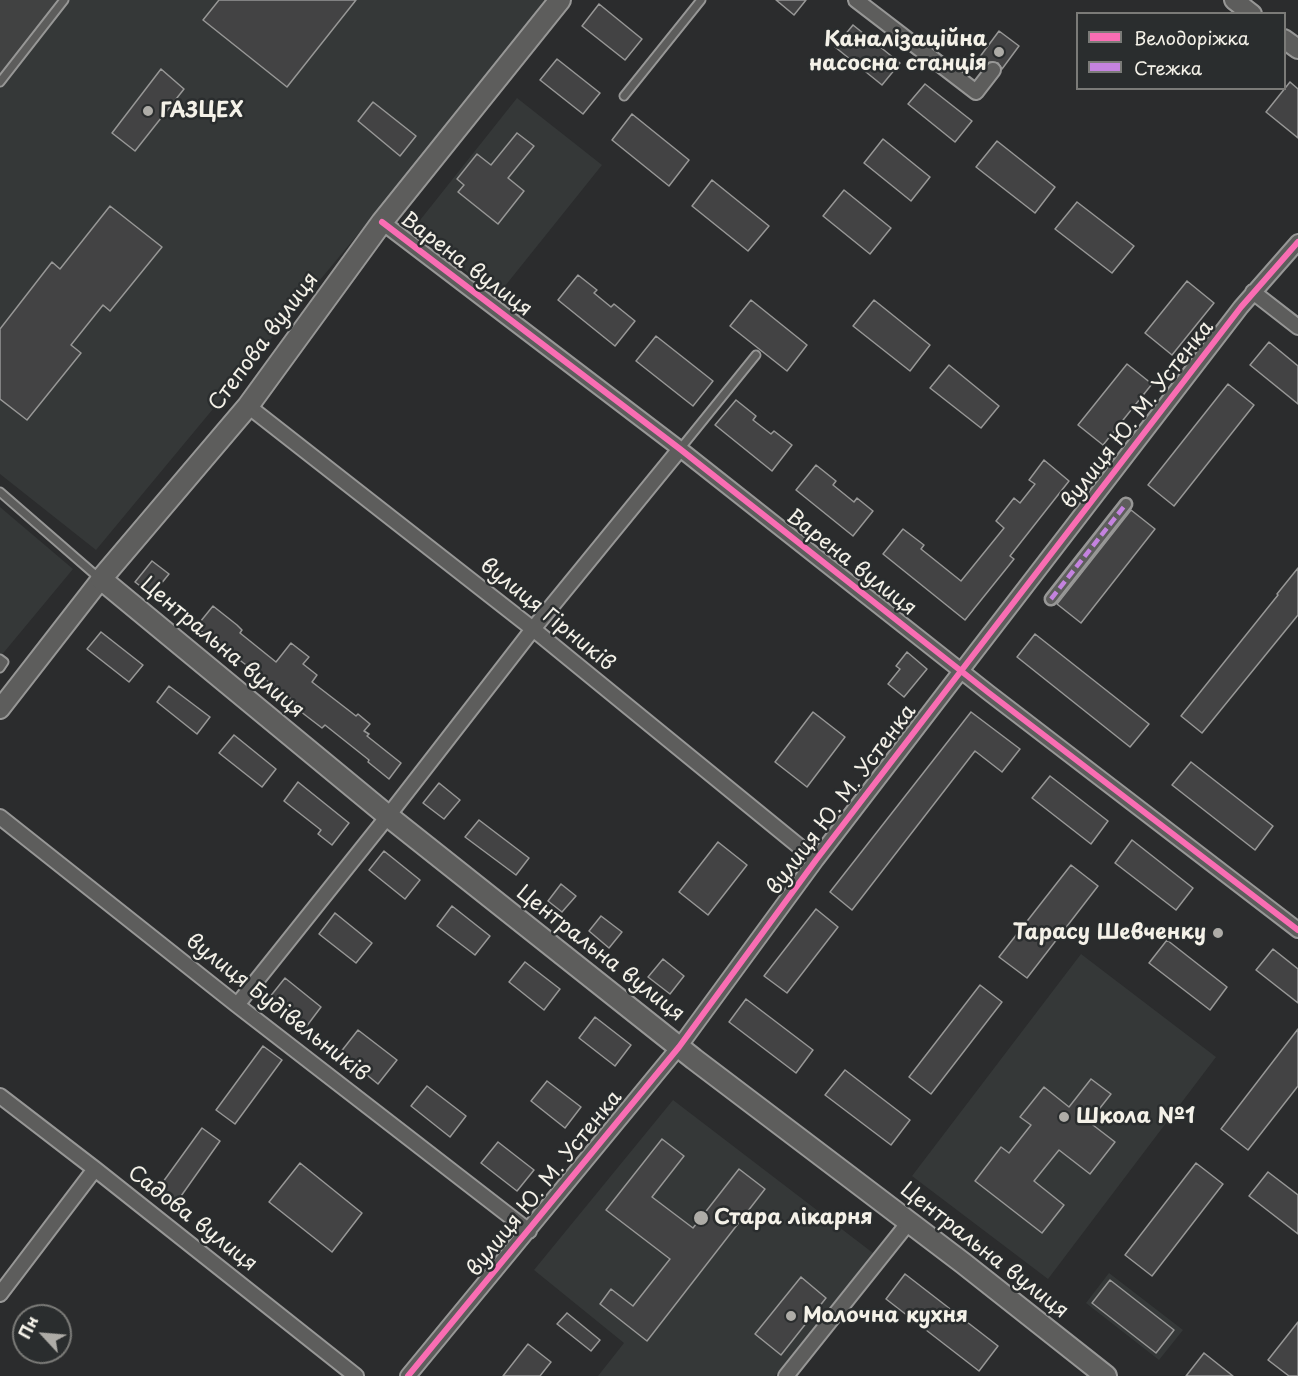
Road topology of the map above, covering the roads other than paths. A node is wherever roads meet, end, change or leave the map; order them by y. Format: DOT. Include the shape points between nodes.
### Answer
graph roads {
  1 [pos="64,0"];
  2 [pos="560,0"];
  3 [pos="701,0"];
  4 [pos="856,0"];
  5 [pos="1234,0"];
  6 [pos="1249,12"];
  7 [pos="993,70"];
  8 [pos="0,82"];
  9 [pos="624,96"];
  10 [pos="382,222"];
  11 [pos="1298,242"];
  12 [pos="1253,292"];
  13 [pos="1298,327"];
  14 [pos="756,355"];
  15 [pos="248,406"];
  16 [pos="680,449"];
  17 [pos="0,492"];
  18 [pos="1126,504"];
  19 [pos="101,579"];
  20 [pos="1051,599"];
  21 [pos="533,629"];
  22 [pos="0,659"];
  23 [pos="0,668"];
  24 [pos="961,671"];
  25 [pos="0,709"];
  26 [pos="0,816"];
  27 [pos="388,816"];
  28 [pos="816,860"];
  29 [pos="1298,930"];
  30 [pos="237,1005"];
  31 [pos="679,1047"];
  32 [pos="0,1096"];
  33 [pos="95,1168"];
  34 [pos="909,1222"];
  35 [pos="529,1231"];
  36 [pos="0,1294"];
  37 [pos="356,1376"];
  38 [pos="408,1376"];
  39 [pos="786,1376"];
  40 [pos="1106,1376"];
  1 -- 8 [label="lane"];
  2 -- 10 [label="main road, Степова вулиця"];
  3 -- 9 [label="lane"];
  4 -- 7 [label="street" via="976,92"];
  5 -- 6 [label="street"];
  10 -- 15 [label="main road, Степова вулиця"];
  10 -- 16 [label="street, Варена вулиця"];
  11 -- 12 [label="street, вулиця Ю. М. Устенка"];
  12 -- 13 [label="street"];
  12 -- 24 [label="street, вулиця Ю. М. Устенка"];
  14 -- 16 [label="lane"];
  15 -- 19 [label="main road, Степова вулиця"];
  15 -- 21 [label="street, вулиця Гірників"];
  16 -- 21 [label="street"];
  16 -- 24 [label="street, Варена вулиця"];
  17 -- 19 [label="lane"];
  18 -- 20 [label="street"];
  19 -- 25 [label="street, Степова вулиця"];
  19 -- 27 [label="main road, Центральна вулиця"];
  21 -- 27 [label="street"];
  21 -- 28 [label="street, вулиця Гірників"];
  22 -- 23 [label="lane" via="4,662"];
  24 -- 28 [label="street, вулиця Ю. М. Устенка"];
  24 -- 29 [label="street, Варена вулиця"];
  26 -- 30 [label="street, вулиця Будівельників"];
  27 -- 30 [label="street"];
  27 -- 31 [label="main road, Центральна вулиця"];
  28 -- 31 [label="street, вулиця Ю. М. Устенка"];
  30 -- 35 [label="street, вулиця Будівельників"];
  31 -- 34 [label="main road, Центральна вулиця"];
  31 -- 35 [label="street, вулиця Ю. М. Устенка"];
  32 -- 33 [label="street, Садова вулиця"];
  33 -- 36 [label="street"];
  33 -- 37 [label="street, Садова вулиця"];
  34 -- 39 [label="street"];
  34 -- 40 [label="main road, Центральна вулиця"];
  35 -- 38 [label="street, вулиця Ю. М. Устенка"];
}
